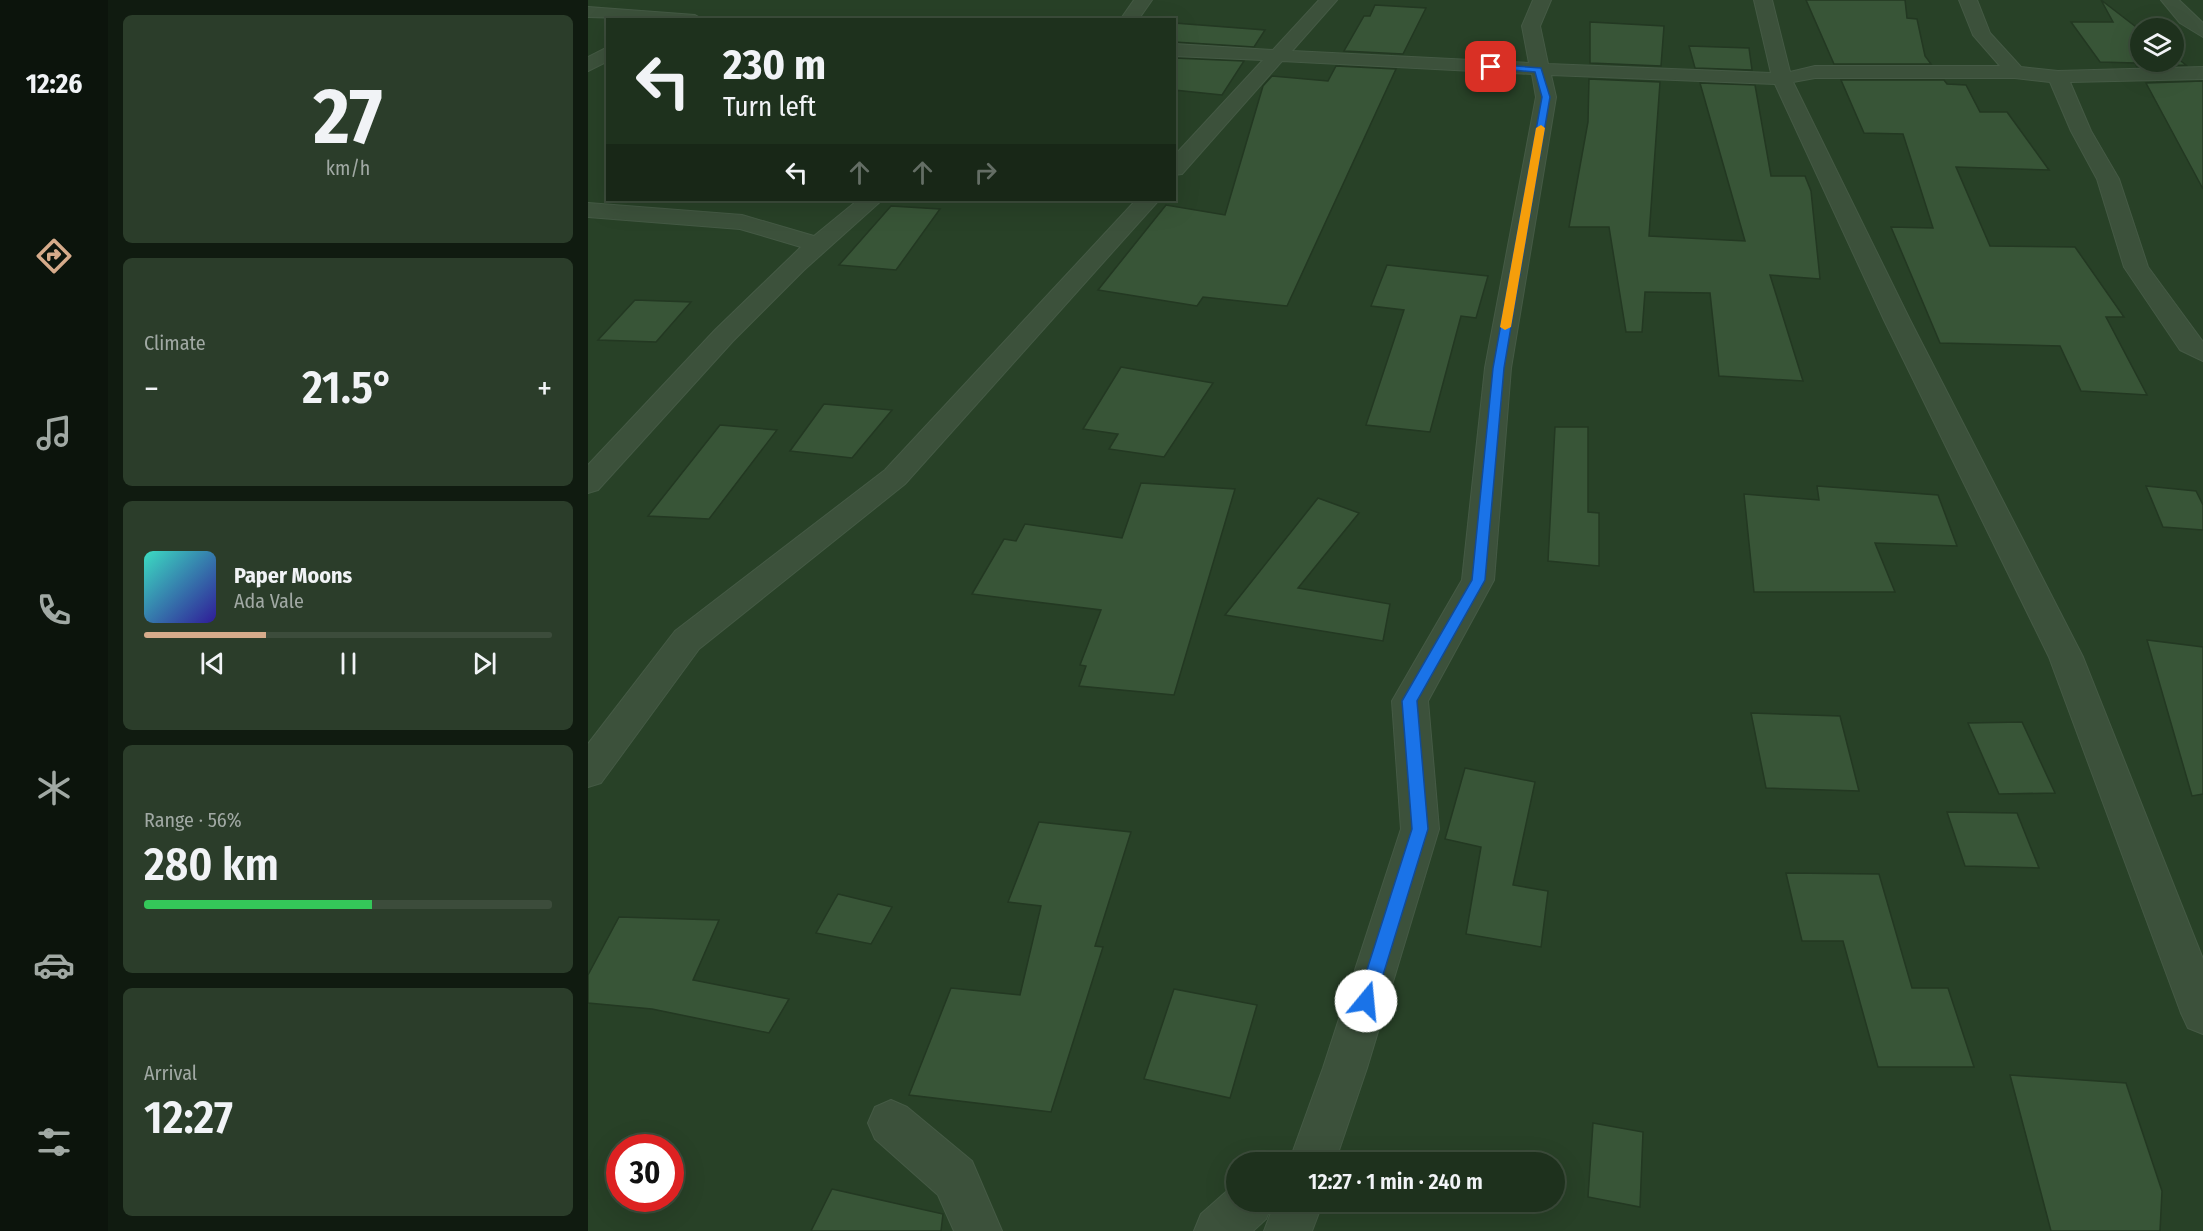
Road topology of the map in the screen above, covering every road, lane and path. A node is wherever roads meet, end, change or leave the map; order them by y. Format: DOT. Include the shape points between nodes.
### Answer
graph roads {
  1 [pos="684,0"];
  2 [pos="1143,0"];
  3 [pos="1328,0"];
  4 [pos="1542,0"];
  5 [pos="1762,0"];
  6 [pos="1968,0"];
  7 [pos="2170,0"];
  8 [pos="588,12"];
  9 [pos="657,18"];
  10 [pos="1130,18"];
  11 [pos="2203,32"];
  12 [pos="1176,50"];
  13 [pos="606,53"];
  14 [pos="1278,54"];
  15 [pos="588,65"];
  16 [pos="1539,69"];
  17 [pos="2016,72"];
  18 [pos="2203,73"];
  19 [pos="2058,77"];
  20 [pos="1782,79"];
  21 [pos="1176,167"];
  22 [pos="870,201"];
  23 [pos="1147,201"];
  24 [pos="625,206"];
  25 [pos="588,210"];
  26 [pos="815,244"];
  27 [pos="2203,353"];
  28 [pos="588,483"];
  29 [pos="588,772"];
  30 [pos="2203,1012"];
  31 [pos="891,1123"];
  32 [pos="1318,1147"];
  33 [pos="1238,1212"];
  34 [pos="1295,1212"];
  35 [pos="978,1231"];
  36 [pos="1218,1231"];
  37 [pos="1288,1231"];
  1 -- 9 [label="street"];
  2 -- 10 [label="street"];
  3 -- 14 [label="street"];
  4 -- 16 [label="street" via="1531,26"];
  5 -- 20 [label="street"];
  6 -- 17 [label="street" via="1983,34"];
  7 -- 11 [label="street"];
  8 -- 9 [label="street"];
  12 -- 14 [label="street"];
  13 -- 15 [label="street"];
  14 -- 16 [label="street"];
  14 -- 21 [label="street"];
  16 -- 20 [label="street"];
  16 -- 32 [label="street" via="1546,97 1498,368 1478,580 1410,701 1420,829"];
  17 -- 19 [label="street"];
  17 -- 20 [label="street" via="1815,72"];
  18 -- 19 [label="street"];
  19 -- 27 [label="street" via="2081,131 2108,179 2136,267 2188,344"];
  20 -- 30 [label="street" via="1897,320 2066,657"];
  22 -- 26 [label="street"];
  23 -- 29 [label="street" via="895,477 687,640"];
  24 -- 25 [label="street"];
  24 -- 26 [label="street" via="742,222"];
  26 -- 28 [label="street"];
  31 -- 35 [label="street" via="955,1178"];
  33 -- 36 [label="street"];
  34 -- 37 [label="street"];
}
